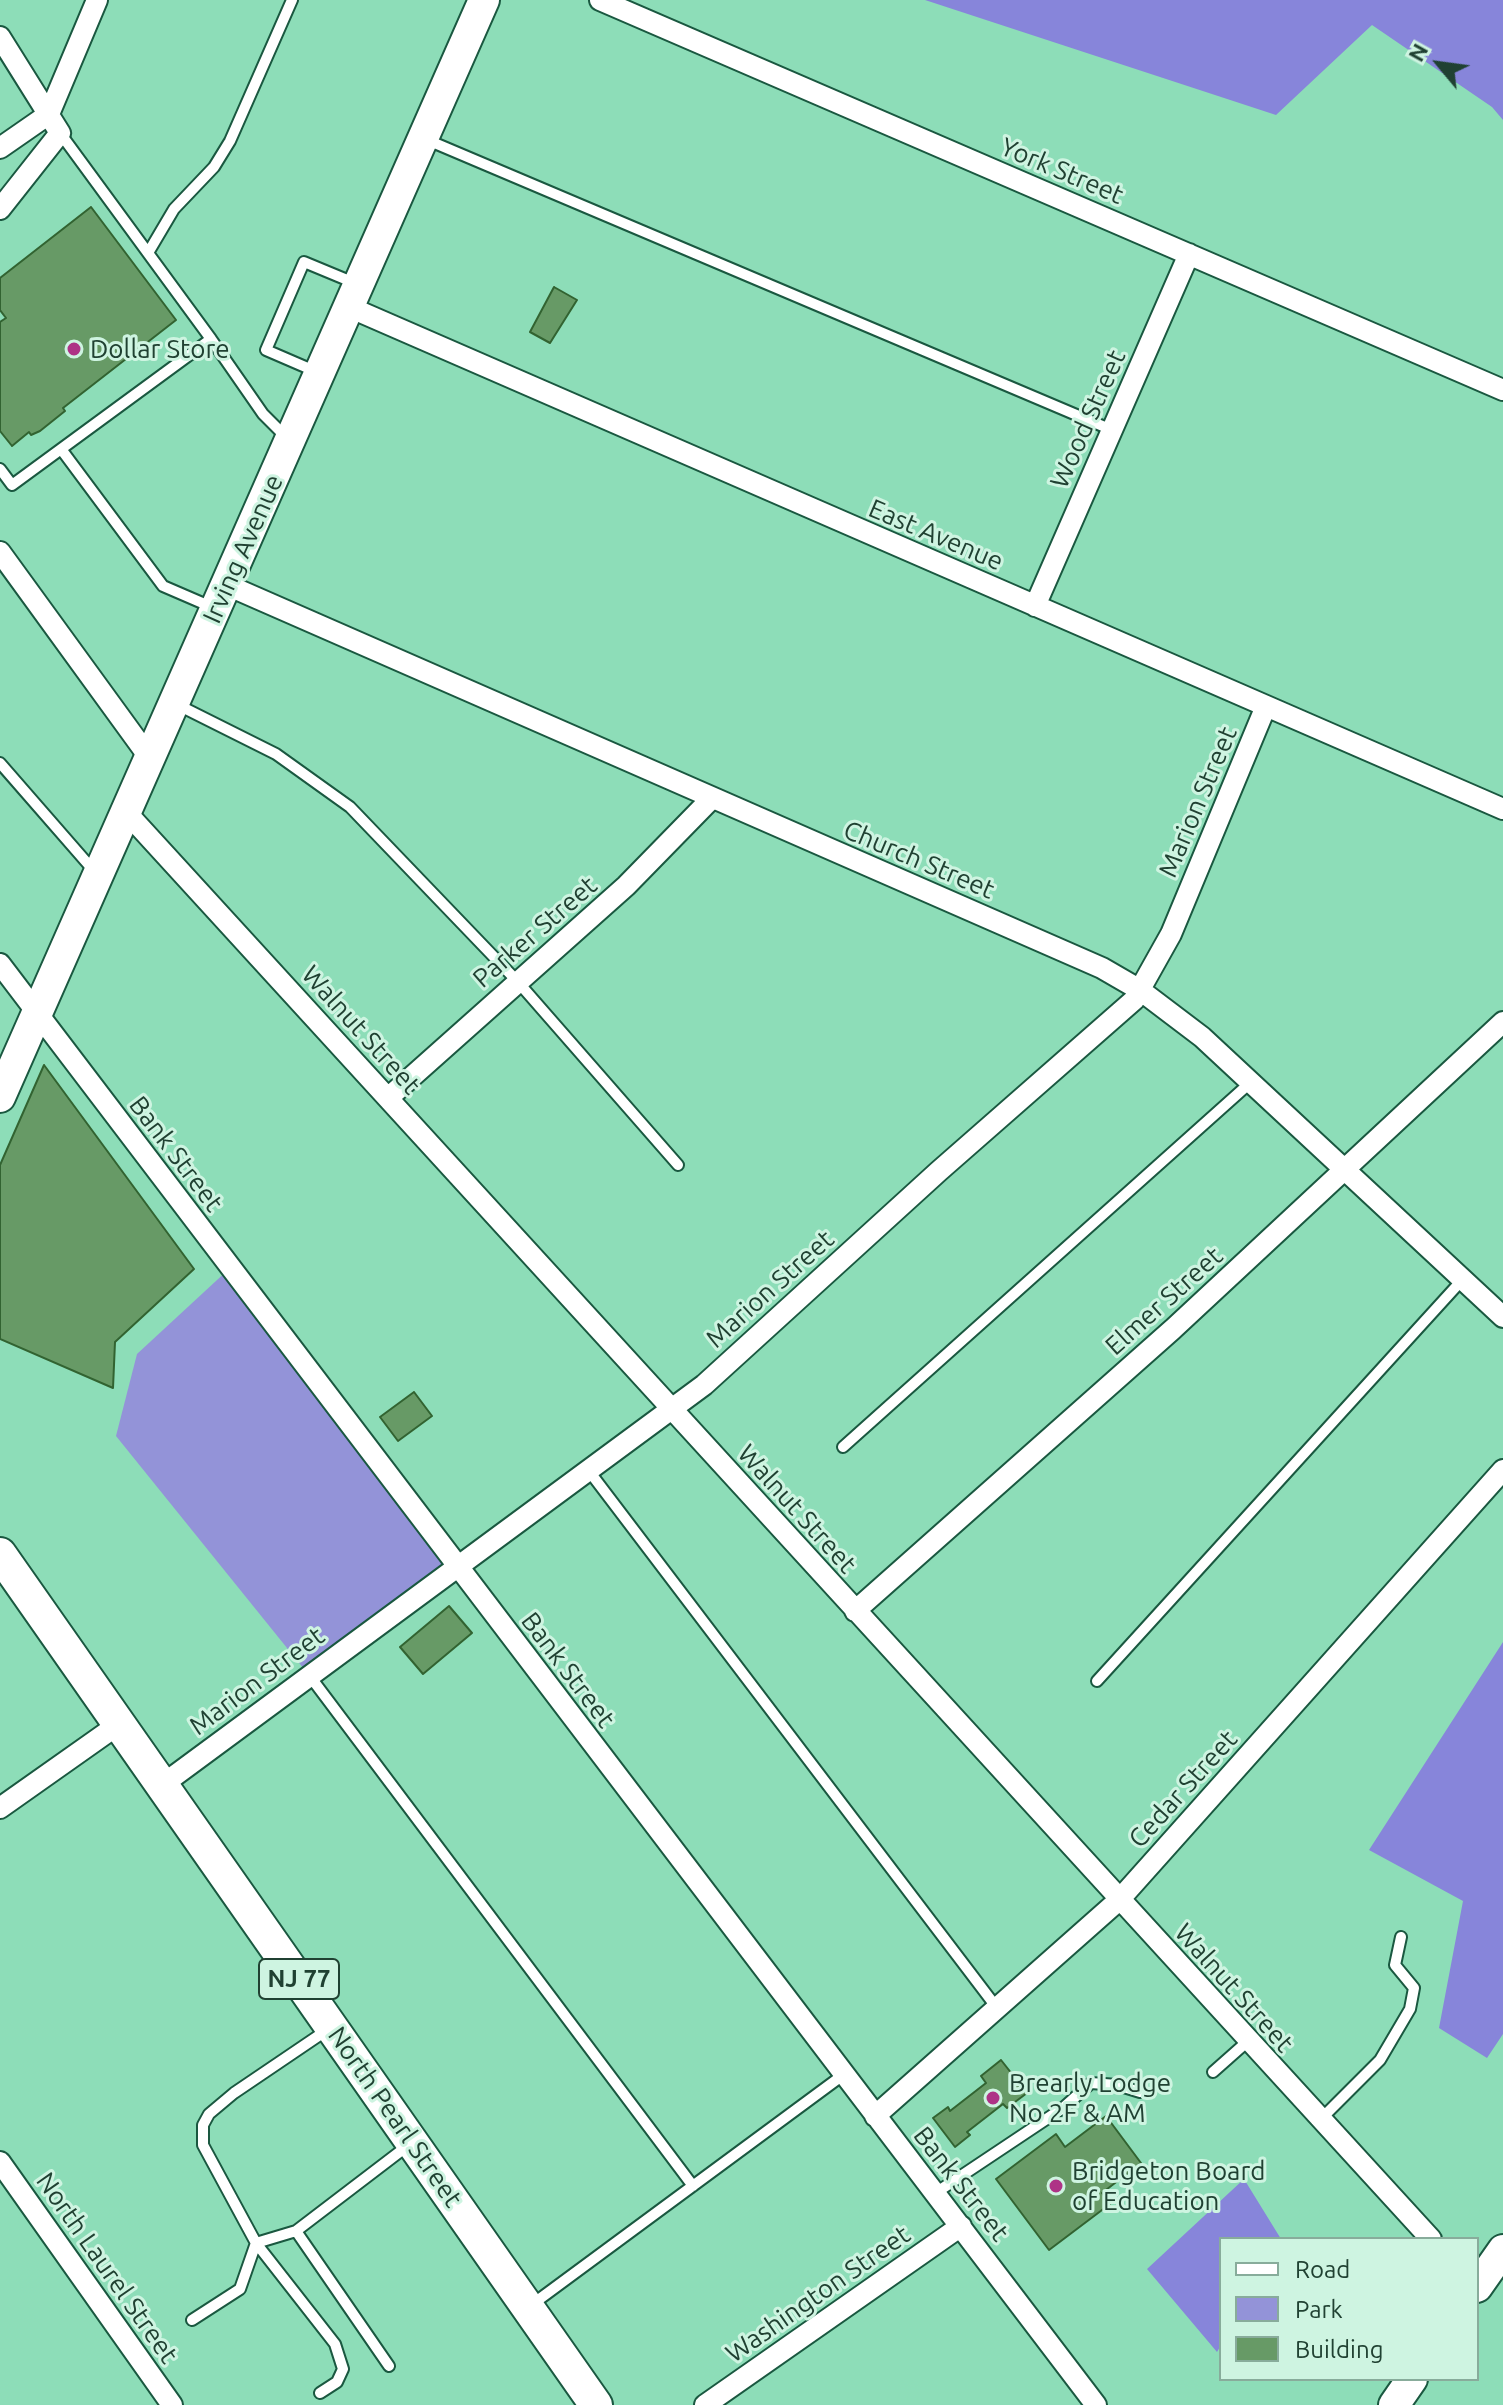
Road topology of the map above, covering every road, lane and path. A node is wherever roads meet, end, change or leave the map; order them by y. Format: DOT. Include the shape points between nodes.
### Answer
graph roads {
  1 [pos="97,0"];
  2 [pos="292,0"];
  3 [pos="484,0"];
  4 [pos="600,0"];
  5 [pos="0,37"];
  6 [pos="49,114"];
  7 [pos="60,133"];
  8 [pos="424,138"];
  9 [pos="0,148"];
  10 [pos="0,209"];
  11 [pos="148,253"];
  12 [pos="1189,254"];
  13 [pos="354,296"];
  14 [pos="211,339"];
  15 [pos="320,373"];
  16 [pos="1503,390"];
  17 [pos="1112,430"];
  18 [pos="290,441"];
  19 [pos="61,449"];
  20 [pos="0,469"];
  21 [pos="0,552"];
  22 [pos="222,597"];
  23 [pos="1035,606"];
  24 [pos="174,703"];
  25 [pos="1266,706"];
  26 [pos="149,757"];
  27 [pos="0,763"];
  28 [pos="712,798"];
  29 [pos="1503,809"];
  30 [pos="127,813"];
  31 [pos="99,876"];
  32 [pos="0,964"];
  33 [pos="518,982"];
  34 [pos="1140,990"];
  35 [pos="38,1014"];
  36 [pos="1503,1022"];
  37 [pos="3,1082"];
  38 [pos="1251,1082"];
  39 [pos="388,1098"];
  40 [pos="678,1165"];
  41 [pos="1346,1169"];
  42 [pos="1463,1279"];
  43 [pos="1503,1317"];
  44 [pos="671,1410"];
  45 [pos="843,1447"];
  46 [pos="1503,1470"];
  47 [pos="589,1471"];
  48 [pos="0,1554"];
  49 [pos="457,1567"];
  50 [pos="855,1611"];
  51 [pos="308,1674"];
  52 [pos="1097,1681"];
  53 [pos="119,1724"];
  54 [pos="162,1785"];
  55 [pos="0,1808"];
  56 [pos="1119,1900"];
  57 [pos="1401,1937"];
  58 [pos="997,2008"];
  59 [pos="332,2027"];
  60 [pos="1248,2041"];
  61 [pos="1213,2072"];
  62 [pos="843,2075"];
  63 [pos="1140,2092"];
  64 [pos="875,2116"];
  65 [pos="1320,2120"];
  66 [pos="412,2143"];
  67 [pos="2,2169"];
  68 [pos="693,2186"];
  69 [pos="934,2194"];
  70 [pos="961,2226"];
  71 [pos="296,2231"];
  72 [pos="1429,2237"];
  73 [pos="256,2243"];
  74 [pos="1503,2250"];
  75 [pos="1479,2283"];
  76 [pos="528,2307"];
  77 [pos="192,2320"];
  78 [pos="389,2366"];
  79 [pos="1411,2381"];
  80 [pos="320,2393"];
  81 [pos="172,2405"];
  82 [pos="596,2405"];
  83 [pos="705,2405"];
  84 [pos="1096,2405"];
  85 [pos="1394,2405"];
  1 -- 6 [label="street"];
  2 -- 11 [label="lane" via="230,141 214,167 174,209"];
  3 -- 8 [label="main road, Irving Avenue"];
  4 -- 12 [label="street, York Street"];
  5 -- 6 [label="street"];
  6 -- 7 [label="street"];
  6 -- 9 [label="street"];
  7 -- 10 [label="street"];
  7 -- 11 [label="lane"];
  8 -- 13 [label="main road, Irving Avenue"];
  8 -- 17 [label="lane"];
  11 -- 14 [label="lane"];
  12 -- 16 [label="street, York Street"];
  12 -- 17 [label="street, Wood Street"];
  13 -- 15 [label="main road, Irving Avenue"];
  13 -- 15 [label="lane" via="304,262 266,350"];
  13 -- 23 [label="street, East Avenue"];
  14 -- 18 [label="lane" via="263,414"];
  14 -- 19 [label="lane"];
  15 -- 18 [label="main road, Irving Avenue"];
  17 -- 23 [label="street, Wood Street"];
  18 -- 22 [label="main road, Irving Avenue"];
  19 -- 20 [label="lane" via="12,485"];
  19 -- 22 [label="lane" via="163,586"];
  21 -- 26 [label="street"];
  22 -- 24 [label="main road, Irving Avenue"];
  22 -- 28 [label="street, Church Street"];
  23 -- 25 [label="street, East Avenue"];
  24 -- 26 [label="main road, Irving Avenue"];
  24 -- 33 [label="lane" via="276,754 350,807"];
  25 -- 29 [label="street, East Avenue"];
  25 -- 34 [label="street, Marion Street" via="1171,934"];
  26 -- 30 [label="main road, Irving Avenue"];
  27 -- 31 [label="lane"];
  28 -- 33 [label="street, Parker Street" via="626,886"];
  28 -- 34 [label="street, Church Street" via="1102,968"];
  30 -- 31 [label="main road, Irving Avenue"];
  30 -- 39 [label="street, Walnut Street"];
  31 -- 35 [label="main road, Irving Avenue"];
  32 -- 35 [label="street, Bank Street"];
  33 -- 39 [label="street, Parker Street"];
  33 -- 40 [label="lane"];
  34 -- 38 [label="street, Church Street"];
  34 -- 44 [label="street, Marion Street"];
  35 -- 37 [label="main road, Irving Avenue"];
  35 -- 49 [label="street, Bank Street"];
  36 -- 41 [label="street, Elmer Street"];
  38 -- 41 [label="street, Church Street"];
  38 -- 45 [label="lane"];
  39 -- 44 [label="street, Walnut Street"];
  41 -- 42 [label="street, Church Street"];
  41 -- 50 [label="street, Elmer Street"];
  42 -- 43 [label="street, Church Street"];
  42 -- 52 [label="lane"];
  44 -- 47 [label="street, Marion Street"];
  44 -- 50 [label="street, Walnut Street"];
  46 -- 56 [label="street, Cedar Street"];
  47 -- 49 [label="street, Marion Street"];
  47 -- 58 [label="lane"];
  48 -- 53 [label="main road, North Pearl Street / NJ 77"];
  49 -- 51 [label="street, Marion Street"];
  49 -- 62 [label="street, Bank Street"];
  50 -- 56 [label="street, Walnut Street"];
  51 -- 54 [label="street, Marion Street"];
  51 -- 68 [label="lane"];
  53 -- 54 [label="main road, North Pearl Street / NJ 77"];
  53 -- 55 [label="street"];
  54 -- 59 [label="main road, North Pearl Street / NJ 77"];
  56 -- 58 [label="street, Cedar Street"];
  56 -- 60 [label="street, Walnut Street"];
  57 -- 65 [label="lane" via="1395,1965 1414,1988 1410,2009 1380,2060"];
  58 -- 64 [label="street, Cedar Street"];
  59 -- 66 [label="main road, North Pearl Street / NJ 77"];
  59 -- 73 [label="lane" via="234,2093 203,2125 203,2145"];
  60 -- 61 [label="lane"];
  60 -- 65 [label="street, Walnut Street"];
  62 -- 64 [label="street, Bank Street"];
  62 -- 68 [label="lane"];
  63 -- 69 [label="lane" via="1091,2083 1063,2108"];
  64 -- 69 [label="street, Bank Street"];
  65 -- 72 [label="street, Walnut Street"];
  66 -- 71 [label="lane"];
  66 -- 76 [label="main road, North Pearl Street / NJ 77"];
  67 -- 81 [label="street, North Laurel Street"];
  68 -- 76 [label="lane"];
  69 -- 70 [label="street, Bank Street"];
  70 -- 83 [label="street, Washington Street"];
  70 -- 84 [label="street, Bank Street"];
  71 -- 73 [label="lane"];
  71 -- 78 [label="lane"];
  73 -- 77 [label="lane" via="240,2289"];
  73 -- 80 [label="lane" via="335,2344 343,2369 337,2382"];
  74 -- 75 [label="main road"];
  76 -- 82 [label="main road, North Pearl Street / NJ 77"];
  79 -- 85 [label="main road"];
}
